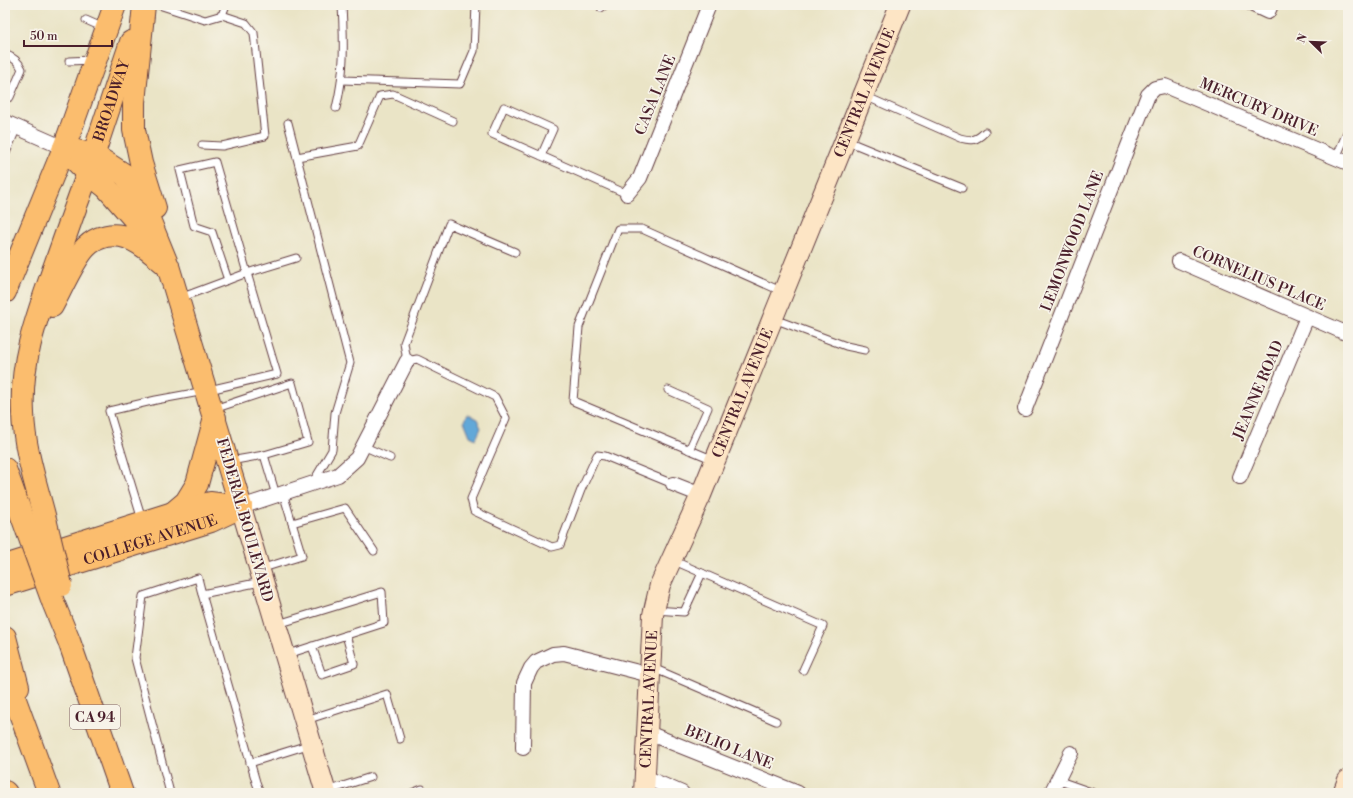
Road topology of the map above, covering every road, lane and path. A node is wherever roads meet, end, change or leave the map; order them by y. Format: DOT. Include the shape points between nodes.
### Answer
graph roads {
  1 [pos="115,5"];
  2 [pos="143,5"];
  3 [pos="159,5"];
  4 [pos="226,5"];
  5 [pos="342,5"];
  6 [pos="476,5"];
  7 [pos="709,5"];
  8 [pos="900,5"];
  9 [pos="1253,5"];
  10 [pos="1271,5"];
  11 [pos="222,15"];
  12 [pos="86,20"];
  13 [pos="106,29"];
  14 [pos="5,54"];
  15 [pos="95,60"];
  16 [pos="69,61"];
  17 [pos="342,80"];
  18 [pos="1155,88"];
  19 [pos="863,95"];
  20 [pos="5,99"];
  21 [pos="336,108"];
  22 [pos="288,122"];
  23 [pos="453,122"];
  24 [pos="11,124"];
  25 [pos="1348,130"];
  26 [pos="985,132"];
  27 [pos="845,140"];
  28 [pos="202,145"];
  29 [pos="64,148"];
  30 [pos="5,155"];
  31 [pos="541,156"];
  32 [pos="297,157"];
  33 [pos="1342,160"];
  34 [pos="91,164"];
  35 [pos="962,188"];
  36 [pos="627,194"];
  37 [pos="515,252"];
  38 [pos="164,258"];
  39 [pos="296,258"];
  40 [pos="1179,261"];
  41 [pos="247,273"];
  42 [pos="228,280"];
  43 [pos="5,292"];
  44 [pos="783,292"];
  45 [pos="178,299"];
  46 [pos="1307,317"];
  47 [pos="772,319"];
  48 [pos="1348,334"];
  49 [pos="865,350"];
  50 [pos="26,356"];
  51 [pos="407,361"];
  52 [pos="668,390"];
  53 [pos="211,406"];
  54 [pos="1025,409"];
  55 [pos="363,446"];
  56 [pos="688,450"];
  57 [pos="264,455"];
  58 [pos="390,458"];
  59 [pos="228,461"];
  60 [pos="714,461"];
  61 [pos="5,469"];
  62 [pos="1240,477"];
  63 [pos="312,484"];
  64 [pos="673,484"];
  65 [pos="280,494"];
  66 [pos="701,495"];
  67 [pos="241,507"];
  68 [pos="173,513"];
  69 [pos="143,522"];
  70 [pos="292,523"];
  71 [pos="37,526"];
  72 [pos="374,551"];
  73 [pos="672,560"];
  74 [pos="5,566"];
  75 [pos="702,573"];
  76 [pos="261,575"];
  77 [pos="5,585"];
  78 [pos="202,594"];
  79 [pos="654,610"];
  80 [pos="276,624"];
  81 [pos="346,635"];
  82 [pos="5,637"];
  83 [pos="312,646"];
  84 [pos="285,655"];
  85 [pos="803,670"];
  86 [pos="650,671"];
  87 [pos="5,672"];
  88 [pos="304,720"];
  89 [pos="776,721"];
  90 [pos="648,733"];
  91 [pos="400,739"];
  92 [pos="311,744"];
  93 [pos="523,748"];
  94 [pos="1071,753"];
  95 [pos="36,756"];
  96 [pos="250,764"];
  97 [pos="371,777"];
  98 [pos="1057,780"];
  99 [pos="1348,780"];
  100 [pos="645,785"];
  101 [pos="422,789"];
  102 [pos="325,792"];
  103 [pos="49,793"];
  104 [pos="122,793"];
  105 [pos="170,793"];
  106 [pos="260,793"];
  107 [pos="412,793"];
  108 [pos="682,793"];
  109 [pos="798,793"];
  110 [pos="1051,793"];
  111 [pos="1094,793"];
  112 [pos="1342,793"];
  1 -- 13 [label="main road, BROADWAY"];
  2 -- 34 [label="main road, BROADWAY"];
  2 -- 38 [label="main road" via="134,102 134,130 141,163 154,202"];
  3 -- 11 [label="lane" via="206,20"];
  4 -- 11 [label="lane"];
  5 -- 17 [label="lane"];
  6 -- 17 [label="lane" via="474,51 460,84"];
  7 -- 36 [label="street, CASA LANE" via="640,178"];
  8 -- 19 [label="street, CENTRAL AVENUE"];
  9 -- 10 [label="street" via="1268,12"];
  11 -- 28 [label="lane" via="246,24 254,33 265,136 222,146"];
  12 -- 13 [label="lane"];
  13 -- 15 [label="main road, BROADWAY"];
  14 -- 20 [label="lane" via="19,62 22,69 10,97"];
  15 -- 16 [label="lane"];
  15 -- 29 [label="main road, BROADWAY"];
  17 -- 21 [label="lane"];
  18 -- 33 [label="street, MERCURY DRIVE" via="1165,86"];
  18 -- 54 [label="street, LEMONWOOD LANE" via="1148,95"];
  19 -- 26 [label="lane" via="960,138 978,139"];
  19 -- 27 [label="street, CENTRAL AVENUE"];
  22 -- 32 [label="lane"];
  23 -- 32 [label="lane" via="393,94 380,96 358,146"];
  24 -- 29 [label="street"];
  24 -- 30 [label="lane"];
  25 -- 33 [label="lane"];
  27 -- 35 [label="lane"];
  27 -- 44 [label="street, CENTRAL AVENUE"];
  29 -- 34 [label="main road, FEDERAL BOULEVARD"];
  29 -- 43 [label="main road, BROADWAY"];
  31 -- 31 [label="lane" via="492,134 504,108 553,129"];
  31 -- 36 [label="lane"];
  32 -- 63 [label="lane" via="350,363 335,413 332,450"];
  34 -- 38 [label="main road, FEDERAL BOULEVARD" via="106,187"];
  34 -- 50 [label="main road, BROADWAY" via="33,328"];
  37 -- 51 [label="lane" via="449,224 404,343"];
  38 -- 45 [label="main road, FEDERAL BOULEVARD"];
  38 -- 50 [label="main road" via="139,243 115,234 101,237 86,247"];
  39 -- 41 [label="lane"];
  40 -- 46 [label="street, CORNELIUS PLACE"];
  41 -- 42 [label="lane"];
  41 -- 42 [label="lane" via="215,162 180,170 194,226 212,232"];
  41 -- 53 [label="lane" via="277,374"];
  42 -- 45 [label="lane"];
  44 -- 47 [label="street, CENTRAL AVENUE"];
  44 -- 56 [label="lane" via="642,228 618,229 578,327 573,401"];
  45 -- 53 [label="main road, FEDERAL BOULEVARD"];
  46 -- 48 [label="street, CORNELIUS PLACE"];
  46 -- 62 [label="street, JEANNE ROAD"];
  47 -- 49 [label="lane" via="846,346"];
  47 -- 60 [label="street, CENTRAL AVENUE"];
  50 -- 71 [label="main road" via="23,414"];
  51 -- 55 [label="street"];
  51 -- 64 [label="lane" via="417,359 495,397 506,418 471,499 474,511 552,547 560,544 597,455 606,456"];
  52 -- 56 [label="lane" via="708,408"];
  53 -- 57 [label="lane" via="292,383 308,442"];
  53 -- 59 [label="main road, FEDERAL BOULEVARD"];
  53 -- 68 [label="main road" via="197,484 186,502"];
  53 -- 69 [label="lane" via="156,400 109,411"];
  55 -- 58 [label="lane"];
  55 -- 63 [label="street" via="357,458 338,475"];
  56 -- 60 [label="lane"];
  57 -- 59 [label="lane"];
  57 -- 65 [label="lane"];
  59 -- 67 [label="main road, FEDERAL BOULEVARD"];
  60 -- 66 [label="street, CENTRAL AVENUE"];
  61 -- 71 [label="main road, CA 94"];
  63 -- 65 [label="street"];
  64 -- 66 [label="street"];
  65 -- 67 [label="street"];
  65 -- 70 [label="lane"];
  66 -- 73 [label="street, CENTRAL AVENUE"];
  67 -- 68 [label="main road, COLLEGE AVENUE" via="210,503"];
  67 -- 76 [label="street, FEDERAL BOULEVARD"];
  67 -- 77 [label="main road, COLLEGE AVENUE" via="210,521"];
  68 -- 69 [label="main road, COLLEGE AVENUE"];
  69 -- 74 [label="main road, COLLEGE AVENUE"];
  70 -- 72 [label="lane" via="344,508"];
  70 -- 76 [label="lane" via="302,556"];
  71 -- 104 [label="main road, CA 94, bridge" via="69,641"];
  73 -- 75 [label="lane"];
  73 -- 79 [label="street, CENTRAL AVENUE" via="660,586"];
  75 -- 79 [label="lane" via="684,612"];
  75 -- 85 [label="lane" via="823,626"];
  76 -- 78 [label="lane"];
  76 -- 80 [label="street, FEDERAL BOULEVARD"];
  78 -- 96 [label="lane"];
  78 -- 105 [label="lane" via="198,578 143,596 134,658"];
  79 -- 86 [label="street, CENTRAL AVENUE"];
  80 -- 81 [label="lane" via="382,592 384,623"];
  80 -- 84 [label="street, FEDERAL BOULEVARD"];
  81 -- 83 [label="lane"];
  81 -- 83 [label="lane" via="354,664 322,675"];
  82 -- 95 [label="main road"];
  83 -- 84 [label="lane"];
  84 -- 88 [label="street, FEDERAL BOULEVARD"];
  86 -- 89 [label="lane"];
  86 -- 90 [label="street, CENTRAL AVENUE"];
  86 -- 93 [label="street" via="564,653 553,654 536,662 524,683"];
  87 -- 95 [label="main road"];
  88 -- 91 [label="lane" via="387,694"];
  88 -- 92 [label="street, FEDERAL BOULEVARD"];
  90 -- 100 [label="street, CENTRAL AVENUE"];
  90 -- 109 [label="street, BELIO LANE"];
  92 -- 96 [label="lane"];
  92 -- 102 [label="street, FEDERAL BOULEVARD"];
  94 -- 98 [label="street"];
  95 -- 103 [label="main road"];
  96 -- 106 [label="lane"];
  97 -- 102 [label="lane"];
  98 -- 110 [label="street"];
  98 -- 111 [label="lane"];
  99 -- 112 [label="street"];
  100 -- 108 [label="street"];
  101 -- 107 [label="lane"];
}
